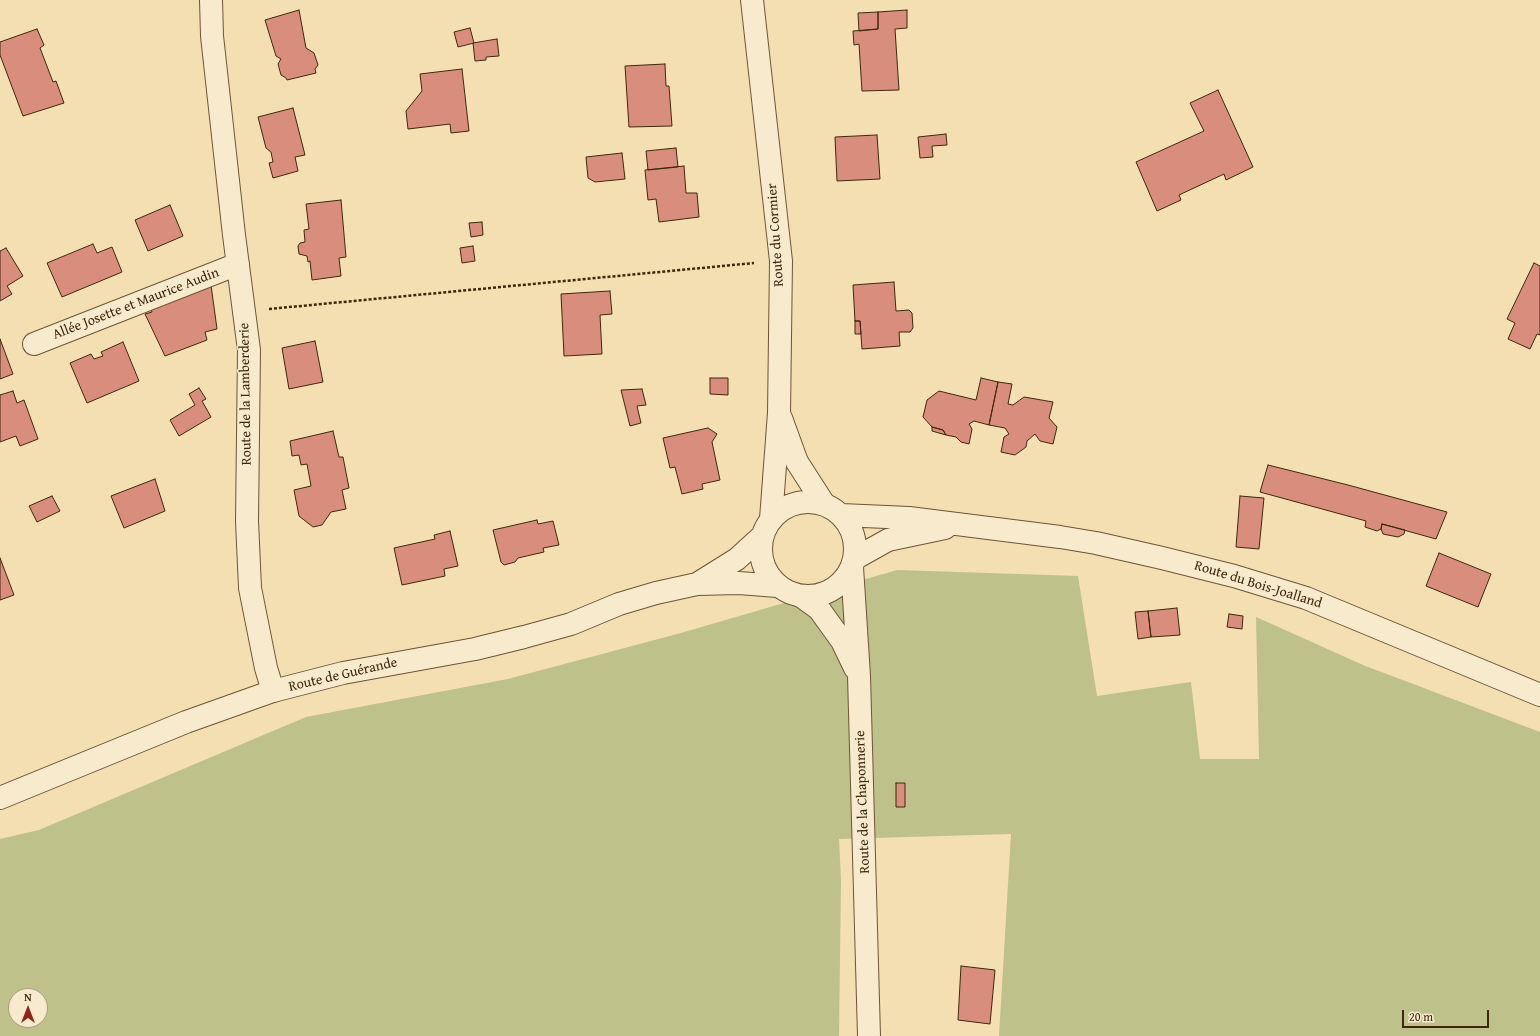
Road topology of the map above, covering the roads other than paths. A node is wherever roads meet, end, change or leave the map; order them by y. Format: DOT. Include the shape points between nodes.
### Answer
graph roads {
  1 [pos="211,0"];
  2 [pos="752,0"];
  3 [pos="238,264"];
  4 [pos="34,344"];
  5 [pos="779,413"];
  6 [pos="833,510"];
  7 [pos="962,524"];
  8 [pos="766,528"];
  9 [pos="853,563"];
  10 [pos="696,584"];
  11 [pos="778,586"];
  12 [pos="801,596"];
  13 [pos="859,676"];
  14 [pos="273,691"];
  15 [pos="1540,695"];
  16 [pos="0,798"];
  17 [pos="869,1036"];
  1 -- 3 [label="street, Route de la Lamberderie" via="212,36"];
  2 -- 5 [label="street, Route du Cormier" via="781,260"];
  3 -- 4 [label="street, Allée Josette et Maurice Audin"];
  3 -- 14 [label="street, Route de la Lamberderie" via="248,350 247,521 250,588"];
  5 -- 6 [label="street" via="797,462"];
  5 -- 8 [label="street, Route du Cormier"];
  6 -- 7 [label="street, Route du Bois-Joalland"];
  6 -- 8 [label="street" via="810,501 795,503 781,509"];
  6 -- 9 [label="street" via="850,528 855,543"];
  7 -- 9 [label="street, Route du Bois-Joalland" via="888,540"];
  7 -- 15 [label="street, Route du Bois-Joalland" via="1096,543 1234,576 1306,598"];
  8 -- 10 [label="street, Route de Guérande" via="737,559"];
  8 -- 11 [label="street" via="760,548 764,569"];
  9 -- 12 [label="street" via="843,580 831,590 816,596"];
  9 -- 13 [label="street, Route de la Chaponnerie"];
  10 -- 11 [label="street, Route de Guérande" via="739,583"];
  10 -- 14 [label="street, Route de Guérande" via="620,604 571,624 524,637 475,649 343,673"];
  11 -- 12 [label="street"];
  12 -- 13 [label="street" via="819,609 842,641"];
  13 -- 17 [label="street, Route de la Chaponnerie"];
  14 -- 16 [label="street, Route de Guérande" via="193,719"];
}
